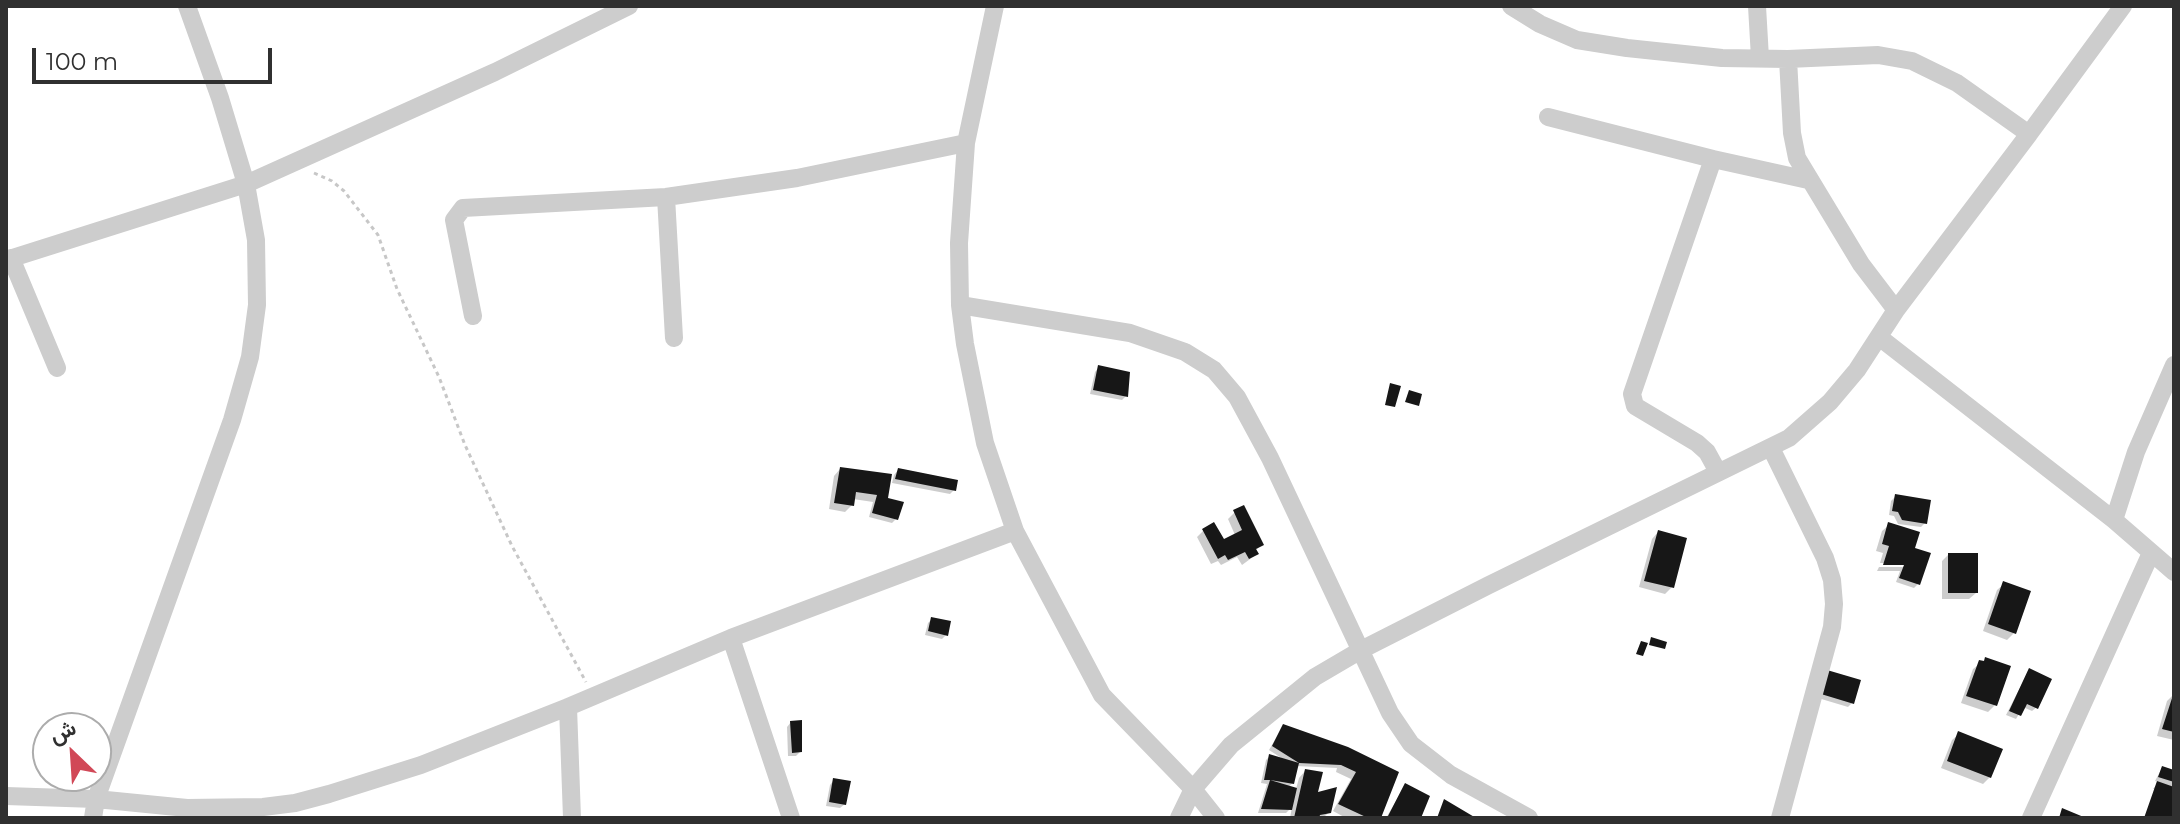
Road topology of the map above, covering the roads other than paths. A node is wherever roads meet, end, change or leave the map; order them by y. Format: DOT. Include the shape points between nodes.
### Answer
graph roads {
  1 [pos="187,6"];
  2 [pos="629,6"];
  3 [pos="995,6"];
  4 [pos="1511,6"];
  5 [pos="1757,6"];
  6 [pos="2123,6"];
  7 [pos="1760,58"];
  8 [pos="1788,59"];
  9 [pos="1548,117"];
  10 [pos="2029,134"];
  11 [pos="966,143"];
  12 [pos="1713,159"];
  13 [pos="1808,180"];
  14 [pos="246,184"];
  15 [pos="666,197"];
  16 [pos="8,259"];
  17 [pos="960,305"];
  18 [pos="1896,310"];
  19 [pos="473,316"];
  20 [pos="1879,337"];
  21 [pos="674,338"];
  22 [pos="2174,365"];
  23 [pos="57,368"];
  24 [pos="1771,448"];
  25 [pos="1718,472"];
  26 [pos="2114,520"];
  27 [pos="1015,531"];
  28 [pos="2151,553"];
  29 [pos="2174,572"];
  30 [pos="731,638"];
  31 [pos="1361,650"];
  32 [pos="568,707"];
  33 [pos="1193,789"];
  34 [pos="6,796"];
  35 [pos="96,799"];
  36 [pos="93,818"];
  37 [pos="572,818"];
  38 [pos="791,818"];
  39 [pos="1179,818"];
  40 [pos="1216,818"];
  41 [pos="1529,818"];
  42 [pos="1780,818"];
  43 [pos="2031,818"];
  1 -- 14 [label="street"];
  2 -- 14 [label="street"];
  3 -- 11 [label="street"];
  4 -- 7 [label="street" via="1577,40"];
  5 -- 7 [label="street"];
  6 -- 10 [label="street"];
  7 -- 8 [label="street"];
  8 -- 10 [label="street" via="1878,55 1912,61 1957,83"];
  8 -- 13 [label="street" via="1792,133"];
  9 -- 12 [label="street"];
  10 -- 18 [label="street"];
  11 -- 15 [label="street" via="797,178"];
  11 -- 17 [label="street"];
  12 -- 13 [label="street"];
  12 -- 25 [label="street" via="1631,398 1635,406 1697,443"];
  13 -- 18 [label="street"];
  14 -- 16 [label="street"];
  14 -- 35 [label="street" via="256,240 257,305 250,357"];
  15 -- 19 [label="street" via="463,208 454,220"];
  15 -- 21 [label="street"];
  16 -- 23 [label="street"];
  17 -- 27 [label="street" via="985,443"];
  17 -- 31 [label="street" via="1130,333 1185,352 1214,370 1237,397 1270,458"];
  18 -- 20 [label="street"];
  20 -- 24 [label="street" via="1830,402"];
  20 -- 26 [label="street"];
  22 -- 26 [label="street" via="2136,452"];
  24 -- 25 [label="street"];
  24 -- 42 [label="street" via="1825,558 1834,604"];
  25 -- 31 [label="street"];
  26 -- 28 [label="street"];
  27 -- 30 [label="street"];
  27 -- 33 [label="street" via="1102,695"];
  28 -- 29 [label="street"];
  28 -- 43 [label="street"];
  30 -- 32 [label="street"];
  30 -- 38 [label="street"];
  31 -- 33 [label="street" via="1277,706 1231,745"];
  31 -- 41 [label="street" via="1411,744 1451,775"];
  32 -- 35 [label="street" via="421,765 295,803 187,808"];
  32 -- 37 [label="street"];
  33 -- 39 [label="street"];
  33 -- 40 [label="street"];
  34 -- 35 [label="street"];
  35 -- 36 [label="street"];
}
